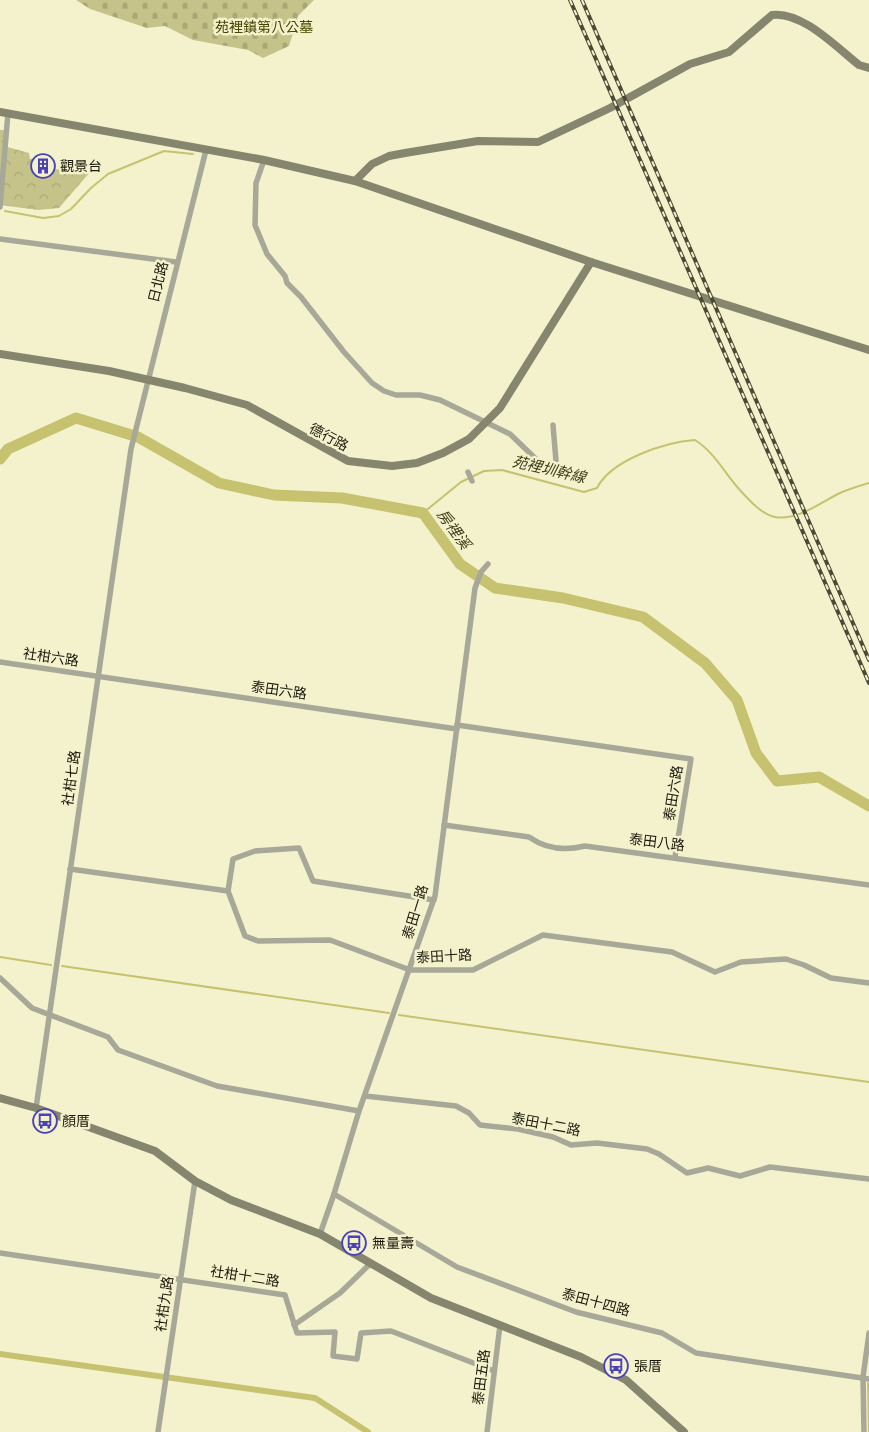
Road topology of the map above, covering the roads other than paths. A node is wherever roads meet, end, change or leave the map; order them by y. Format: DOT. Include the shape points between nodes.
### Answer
graph roads {
  1 [pos="869,68"];
  2 [pos="4,113"];
  3 [pos="206,150"];
  4 [pos="264,160"];
  5 [pos="355,182"];
  6 [pos="0,206"];
  7 [pos="0,239"];
  8 [pos="176,262"];
  9 [pos="590,262"];
  10 [pos="869,350"];
  11 [pos="0,354"];
  12 [pos="148,380"];
  13 [pos="486,423"];
  14 [pos="553,425"];
  15 [pos="131,452"];
  16 [pos="468,472"];
  17 [pos="472,481"];
  18 [pos="488,564"];
  19 [pos="0,662"];
  20 [pos="98,676"];
  21 [pos="457,727"];
  22 [pos="444,825"];
  23 [pos="675,857"];
  24 [pos="70,868"];
  25 [pos="869,885"];
  26 [pos="228,890"];
  27 [pos="434,900"];
  28 [pos="410,970"];
  29 [pos="0,978"];
  30 [pos="869,983"];
  31 [pos="49,1014"];
  32 [pos="366,1096"];
  33 [pos="0,1098"];
  34 [pos="36,1108"];
  35 [pos="359,1111"];
  36 [pos="195,1180"];
  37 [pos="869,1180"];
  38 [pos="334,1194"];
  39 [pos="320,1234"];
  40 [pos="0,1253"];
  41 [pos="371,1263"];
  42 [pos="181,1279"];
  43 [pos="500,1325"];
  44 [pos="294,1326"];
  45 [pos="869,1333"];
  46 [pos="494,1372"];
  47 [pos="866,1378"];
  48 [pos="158,1432"];
  49 [pos="487,1432"];
  50 [pos="684,1432"];
  51 [pos="864,1432"];
  1 -- 5 [label="street" via="859,65 797,18 772,15 729,52 690,64 610,108 538,142 478,141 405,152 372,164"];
  2 -- 3 [label="street"];
  2 -- 6 [label="street"];
  3 -- 4 [label="street"];
  3 -- 8 [label="street, 日北路"];
  4 -- 5 [label="street"];
  4 -- 13 [label="street" via="256,183 255,225 261,240 287,283 344,352 377,388 396,395 430,397"];
  5 -- 9 [label="street"];
  7 -- 8 [label="street"];
  8 -- 12 [label="street, 日北路"];
  9 -- 10 [label="street"];
  9 -- 13 [label="street, 德行路" via="500,408"];
  11 -- 12 [label="street, 德行路"];
  12 -- 13 [label="street, 德行路" via="247,405 348,461 392,466 417,463 468,439"];
  12 -- 15 [label="street, 日北路"];
  13 -- 14 [label="street" via="510,434 553,469 556,461"];
  15 -- 20 [label="street, 社柑七路"];
  16 -- 17 [label="street"];
  18 -- 21 [label="street, 泰田一路" via="476,583"];
  19 -- 20 [label="street, 社柑六路"];
  20 -- 21 [label="street, 泰田六路"];
  20 -- 24 [label="street, 社柑七路"];
  21 -- 22 [label="street, 泰田一路"];
  21 -- 23 [label="street, 泰田六路" via="691,759"];
  22 -- 23 [label="street, 泰田八路" via="529,837 539,844 569,850 585,846"];
  22 -- 27 [label="street, 泰田一路"];
  23 -- 25 [label="street, 泰田八路"];
  24 -- 26 [label="street"];
  24 -- 31 [label="street, 社柑七路"];
  26 -- 27 [label="street" via="233,859 255,851 299,848 313,881"];
  26 -- 28 [label="street, 泰田十路" via="245,936 258,941 330,940"];
  27 -- 28 [label="street, 泰田一路"];
  28 -- 30 [label="street, 泰田十路" via="473,970 543,934 672,952 715,972 741,962 786,959 831,978"];
  28 -- 32 [label="street, 泰田一路"];
  29 -- 31 [label="street" via="32,1008"];
  31 -- 34 [label="street, 社柑七路"];
  31 -- 35 [label="street" via="108,1036 118,1050 217,1086"];
  32 -- 35 [label="street, 泰田一路"];
  32 -- 37 [label="street, 泰田十二路" via="456,1106 469,1113 480,1126 518,1129 571,1145 597,1143 647,1149 687,1173 708,1168 740,1176 770,1167"];
  33 -- 34 [label="street"];
  34 -- 36 [label="street" via="155,1151"];
  35 -- 38 [label="street, 泰田一路"];
  36 -- 39 [label="street" via="231,1200"];
  36 -- 42 [label="street, 社柑九路"];
  38 -- 39 [label="street, 泰田一路"];
  38 -- 47 [label="street, 泰田十四路" via="457,1266 576,1312 662,1333 696,1353"];
  39 -- 41 [label="street"];
  40 -- 42 [label="street, 社柑十二路"];
  41 -- 43 [label="street" via="431,1298"];
  41 -- 44 [label="street" via="340,1293"];
  42 -- 44 [label="street, 社柑十二路" via="285,1295"];
  42 -- 48 [label="street, 社柑九路"];
  43 -- 46 [label="street, 泰田五路"];
  43 -- 50 [label="street" via="581,1357 626,1380"];
  44 -- 46 [label="street" via="297,1334 335,1332 333,1356 357,1359 361,1333 391,1331"];
  45 -- 47 [label="street"];
  46 -- 49 [label="street, 泰田五路"];
  47 -- 51 [label="street"];
}
